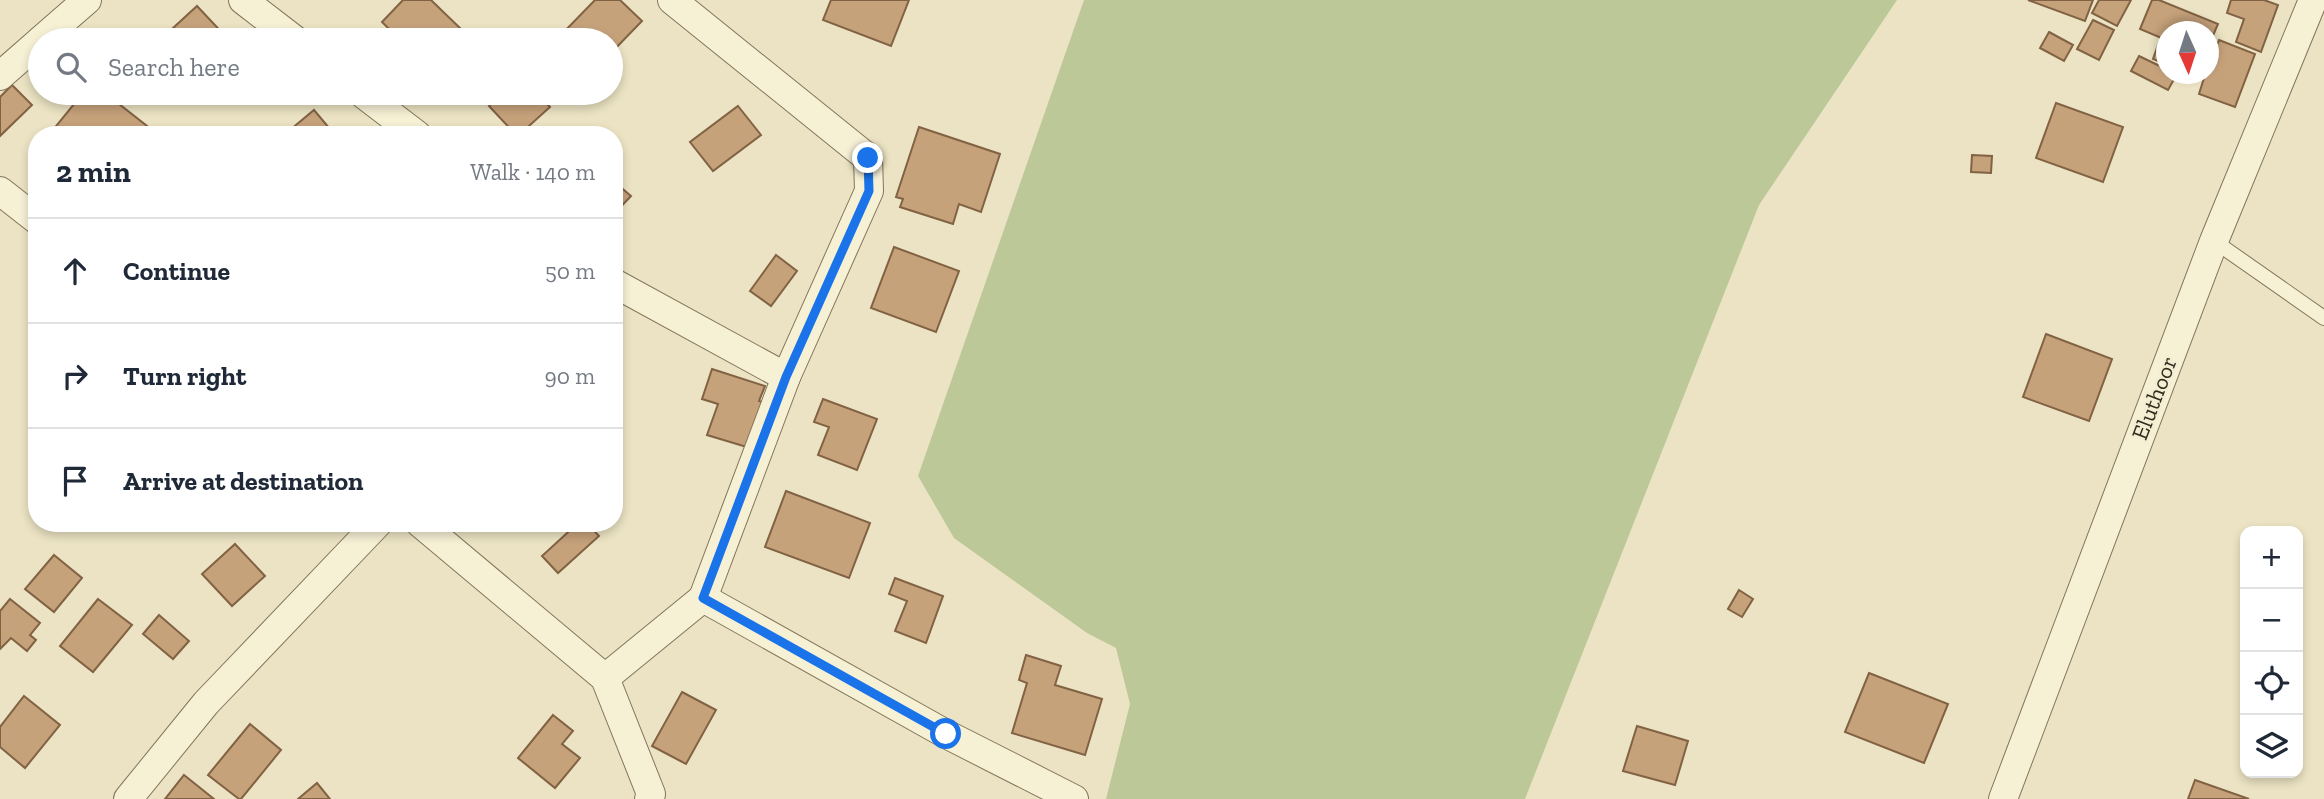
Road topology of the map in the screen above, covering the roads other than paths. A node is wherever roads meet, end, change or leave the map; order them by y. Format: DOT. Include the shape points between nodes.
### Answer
graph roads {
  1 [pos="87,0"];
  2 [pos="243,0"];
  3 [pos="672,0"];
  4 [pos="2314,0"];
  5 [pos="56,28"];
  6 [pos="279,28"];
  7 [pos="28,52"];
  8 [pos="0,76"];
  9 [pos="378,105"];
  10 [pos="405,126"];
  11 [pos="0,191"];
  12 [pos="28,213"];
  13 [pos="2214,241"];
  14 [pos="623,288"];
  15 [pos="2324,318"];
  16 [pos="786,377"];
  17 [pos="369,532"];
  18 [pos="431,532"];
  19 [pos="703,598"];
  20 [pos="605,678"];
  21 [pos="128,799"];
  22 [pos="649,799"];
  23 [pos="1074,799"];
  24 [pos="2003,799"];
  1 -- 5 [label="street"];
  2 -- 6 [label="street"];
  3 -- 16 [label="street" via="868,158 869,191"];
  4 -- 13 [label="street, Eluthoor"];
  7 -- 8 [label="street"];
  9 -- 10 [label="street"];
  11 -- 12 [label="street"];
  13 -- 15 [label="lane"];
  13 -- 24 [label="street, Eluthoor"];
  14 -- 16 [label="street"];
  16 -- 19 [label="street"];
  17 -- 21 [label="street" via="206,703"];
  18 -- 20 [label="street"];
  19 -- 20 [label="street"];
  19 -- 23 [label="street" via="946,734"];
  20 -- 22 [label="street" via="651,794"];
}
